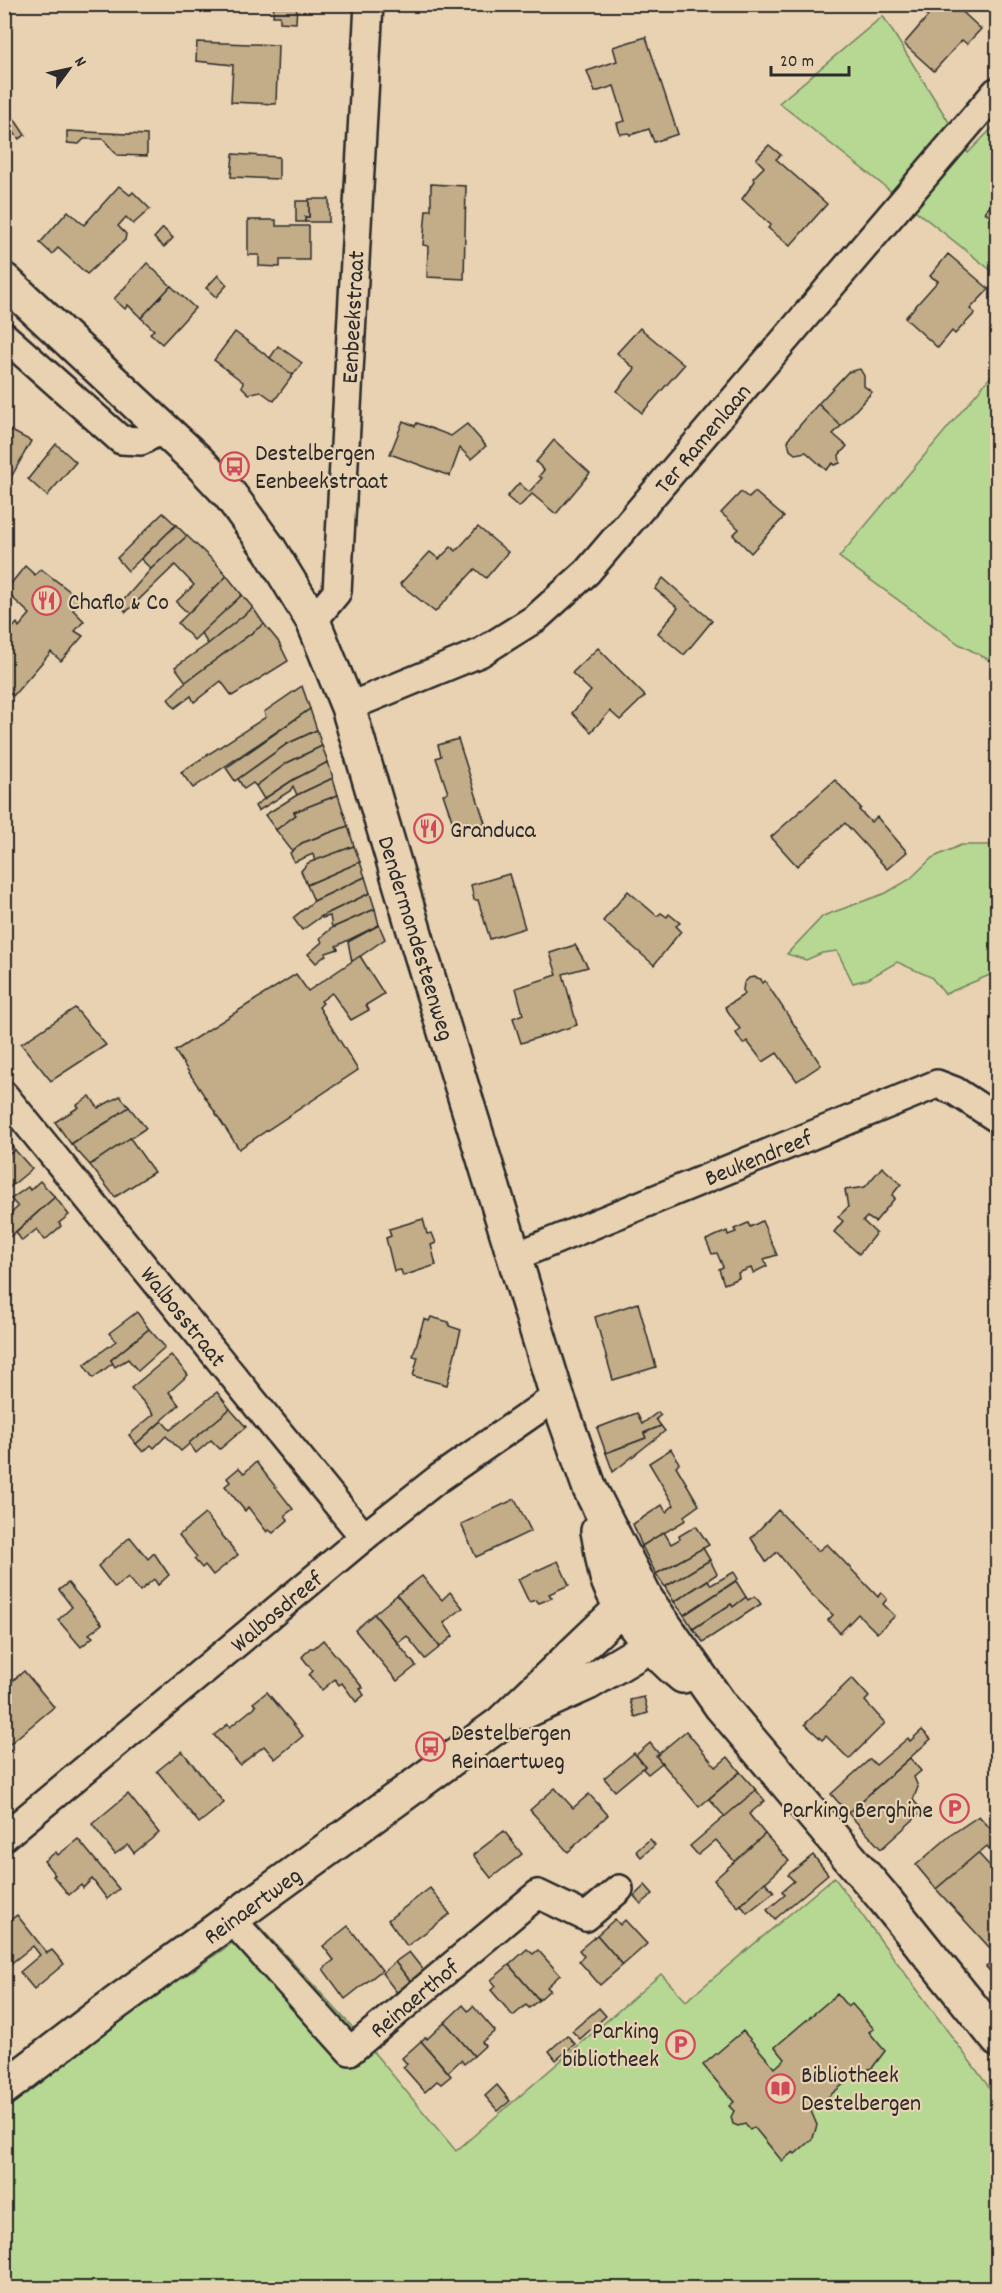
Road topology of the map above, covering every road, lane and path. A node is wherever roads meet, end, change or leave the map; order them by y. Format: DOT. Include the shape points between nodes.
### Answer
graph roads {
  1 [pos="369,4"];
  2 [pos="996,92"];
  3 [pos="4,280"];
  4 [pos="4,336"];
  5 [pos="163,429"];
  6 [pos="313,621"];
  7 [pos="348,707"];
  8 [pos="4,1095"];
  9 [pos="998,1119"];
  10 [pos="514,1257"];
  11 [pos="557,1396"];
  12 [pos="364,1537"];
  13 [pos="635,1605"];
  14 [pos="660,1639"];
  15 [pos="501,1723"];
  16 [pos="4,1837"];
  17 [pos="619,1889"];
  18 [pos="232,1920"];
  19 [pos="998,2040"];
  20 [pos="4,2088"];
  1 -- 6 [label="street, Eenbeekstraat" via="337,592"];
  2 -- 7 [label="street, Ter Ramenlaan" via="587,572 536,618 480,653"];
  3 -- 5 [label="main road, Dendermondesteenweg"];
  4 -- 5 [label="street" via="121,440 141,441"];
  5 -- 6 [label="main road, Dendermondesteenweg" via="230,495 270,550"];
  6 -- 7 [label="main road, Dendermondesteenweg"];
  7 -- 10 [label="main road, Dendermondesteenweg"];
  8 -- 12 [label="street, Walbosstraat"];
  9 -- 10 [label="street, Beukendreef" via="937,1084"];
  10 -- 11 [label="main road, Dendermondesteenweg"];
  11 -- 12 [label="street, Walbosdreef" via="439,1478"];
  11 -- 13 [label="main road, Dendermondesteenweg"];
  12 -- 16 [label="street, Walbosdreef"];
  13 -- 14 [label="main road, Dendermondesteenweg"];
  13 -- 15 [label="main road, Reinaertweg" via="612,1617 591,1635"];
  14 -- 15 [label="main road, Reinaertweg" via="588,1683"];
  14 -- 19 [label="main road, Dendermondesteenweg" via="681,1675 717,1700"];
  15 -- 18 [label="main road, Reinaertweg"];
  17 -- 18 [label="street, Reinaerthof" via="586,1917 538,1894 350,2051"];
  18 -- 20 [label="main road, Reinaertweg"];
}
